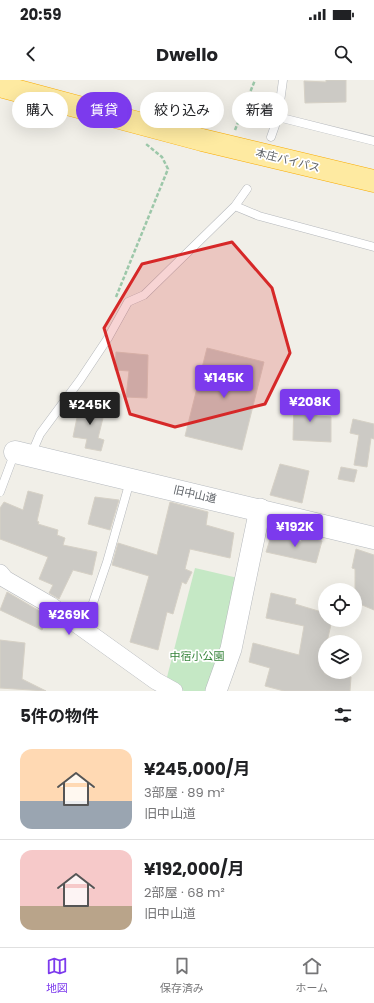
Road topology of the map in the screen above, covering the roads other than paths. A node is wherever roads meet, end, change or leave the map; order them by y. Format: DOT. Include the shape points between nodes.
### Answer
graph roads {
  1 [pos="283,80"];
  2 [pos="0,86"];
  3 [pos="281,92"];
  4 [pos="288,120"];
  5 [pos="275,128"];
  6 [pos="272,137"];
  7 [pos="374,141"];
  8 [pos="374,181"];
  9 [pos="247,189"];
  10 [pos="235,206"];
  11 [pos="374,247"];
  12 [pos="18,458"];
  13 [pos="0,476"];
  14 [pos="130,479"];
  15 [pos="0,492"];
  16 [pos="260,509"];
  17 [pos="374,538"];
  18 [pos="0,573"];
  19 [pos="84,629"];
  20 [pos="174,691"];
  21 [pos="216,691"];
  1 -- 3 [label="lane"];
  2 -- 8 [label="highway, 本庄バイパス" via="202,140"];
  4 -- 7 [label="lane"];
  5 -- 6 [label="lane"];
  9 -- 10 [label="lane"];
  10 -- 11 [label="lane" via="259,216"];
  10 -- 12 [label="lane" via="144,295 128,302 92,362 40,434"];
  12 -- 13 [label="lane"];
  12 -- 14 [label="main road, 旧中山道"];
  12 -- 15 [label="lane"];
  14 -- 16 [label="main road, 旧中山道"];
  14 -- 19 [label="lane" via="107,562"];
  16 -- 17 [label="main road, 旧中山道"];
  16 -- 21 [label="street" via="231,649"];
  18 -- 19 [label="street" via="5,579 50,605"];
  19 -- 20 [label="street"];
}
